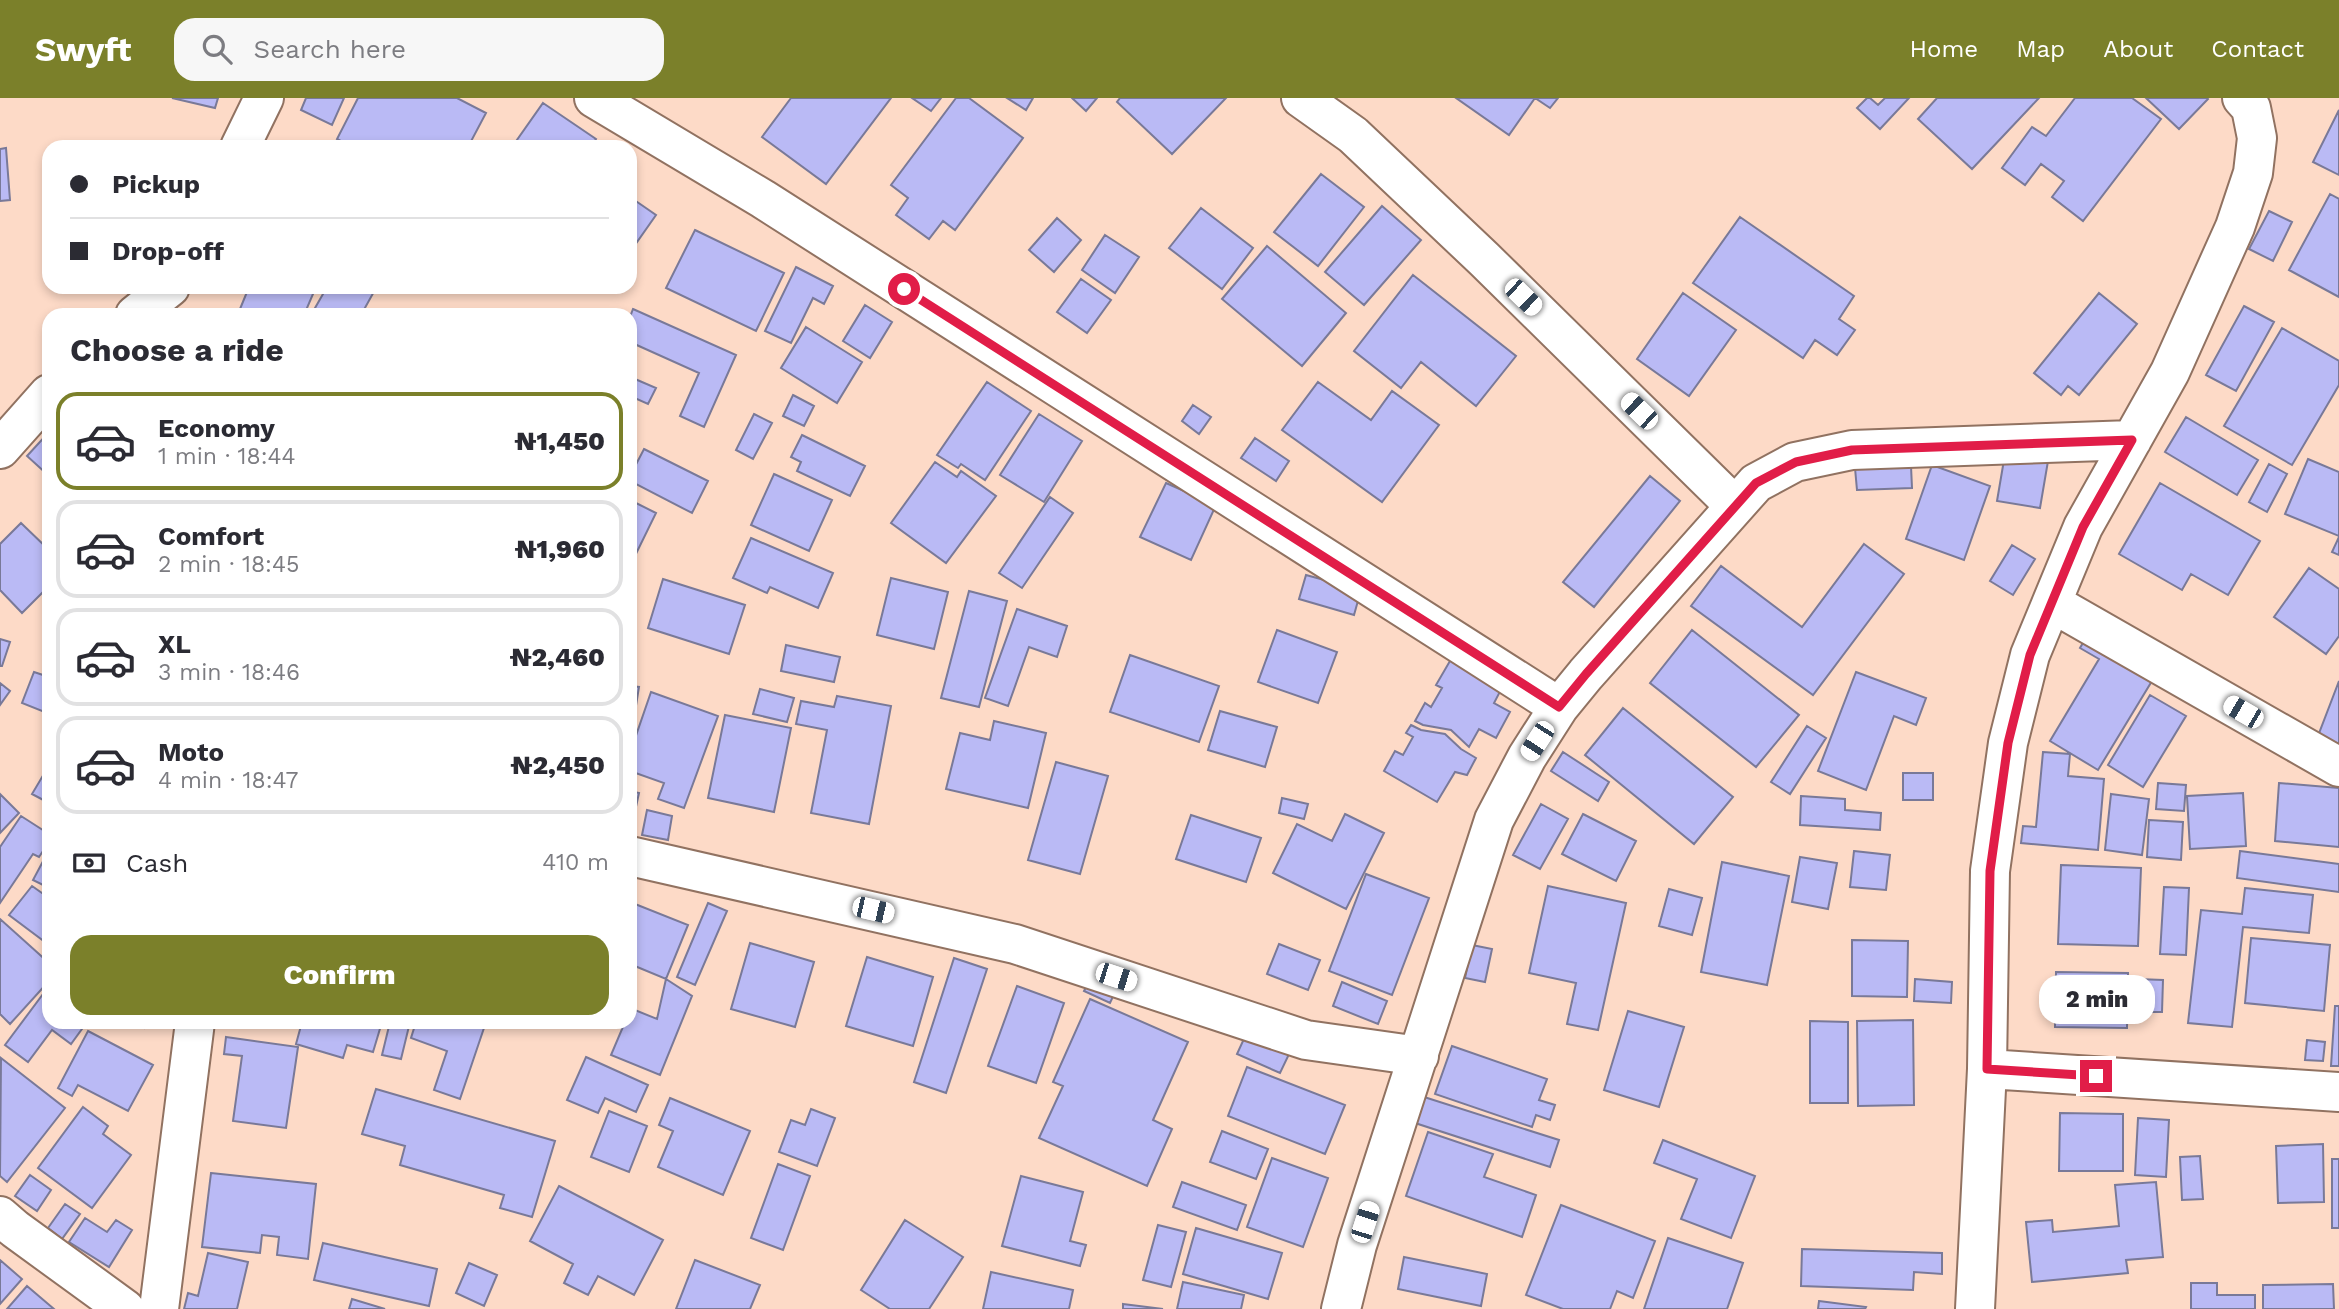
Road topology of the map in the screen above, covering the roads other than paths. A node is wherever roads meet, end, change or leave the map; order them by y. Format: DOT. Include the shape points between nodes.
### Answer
graph roads {
  1 [pos="264,98"];
  2 [pos="594,98"];
  3 [pos="1301,98"];
  4 [pos="2242,98"];
  5 [pos="243,140"];
  6 [pos="163,294"];
  7 [pos="144,308"];
  8 [pos="42,402"];
  9 [pos="2132,440"];
  10 [pos="0,450"];
  11 [pos="1735,506"];
  12 [pos="2052,603"];
  13 [pos="1559,707"];
  14 [pos="2339,767"];
  15 [pos="637,858"];
  16 [pos="194,1029"];
  17 [pos="1419,1056"];
  18 [pos="1987,1069"];
  19 [pos="2339,1093"];
  20 [pos="0,1216"];
  21 [pos="125,1309"];
  22 [pos="159,1309"];
  23 [pos="1341,1309"];
  24 [pos="1975,1309"];
  1 -- 5 [label="street"];
  2 -- 13 [label="street" via="775,207"];
  3 -- 11 [label="street" via="1363,145 1494,268"];
  4 -- 9 [label="street" via="2251,108 2257,138 2253,173 2235,227 2170,372"];
  6 -- 7 [label="street"];
  8 -- 10 [label="street"];
  9 -- 11 [label="street" via="1852,450 1796,462 1756,483"];
  9 -- 12 [label="street" via="2083,527"];
  11 -- 13 [label="street"];
  12 -- 14 [label="street"];
  12 -- 18 [label="street" via="2030,655 2008,743 1990,871"];
  13 -- 17 [label="street" via="1494,820"];
  15 -- 17 [label="street" via="1015,944 1306,1040"];
  16 -- 22 [label="street"];
  17 -- 23 [label="street" via="1357,1245"];
  18 -- 19 [label="street"];
  18 -- 24 [label="street"];
  20 -- 21 [label="street"];
}
